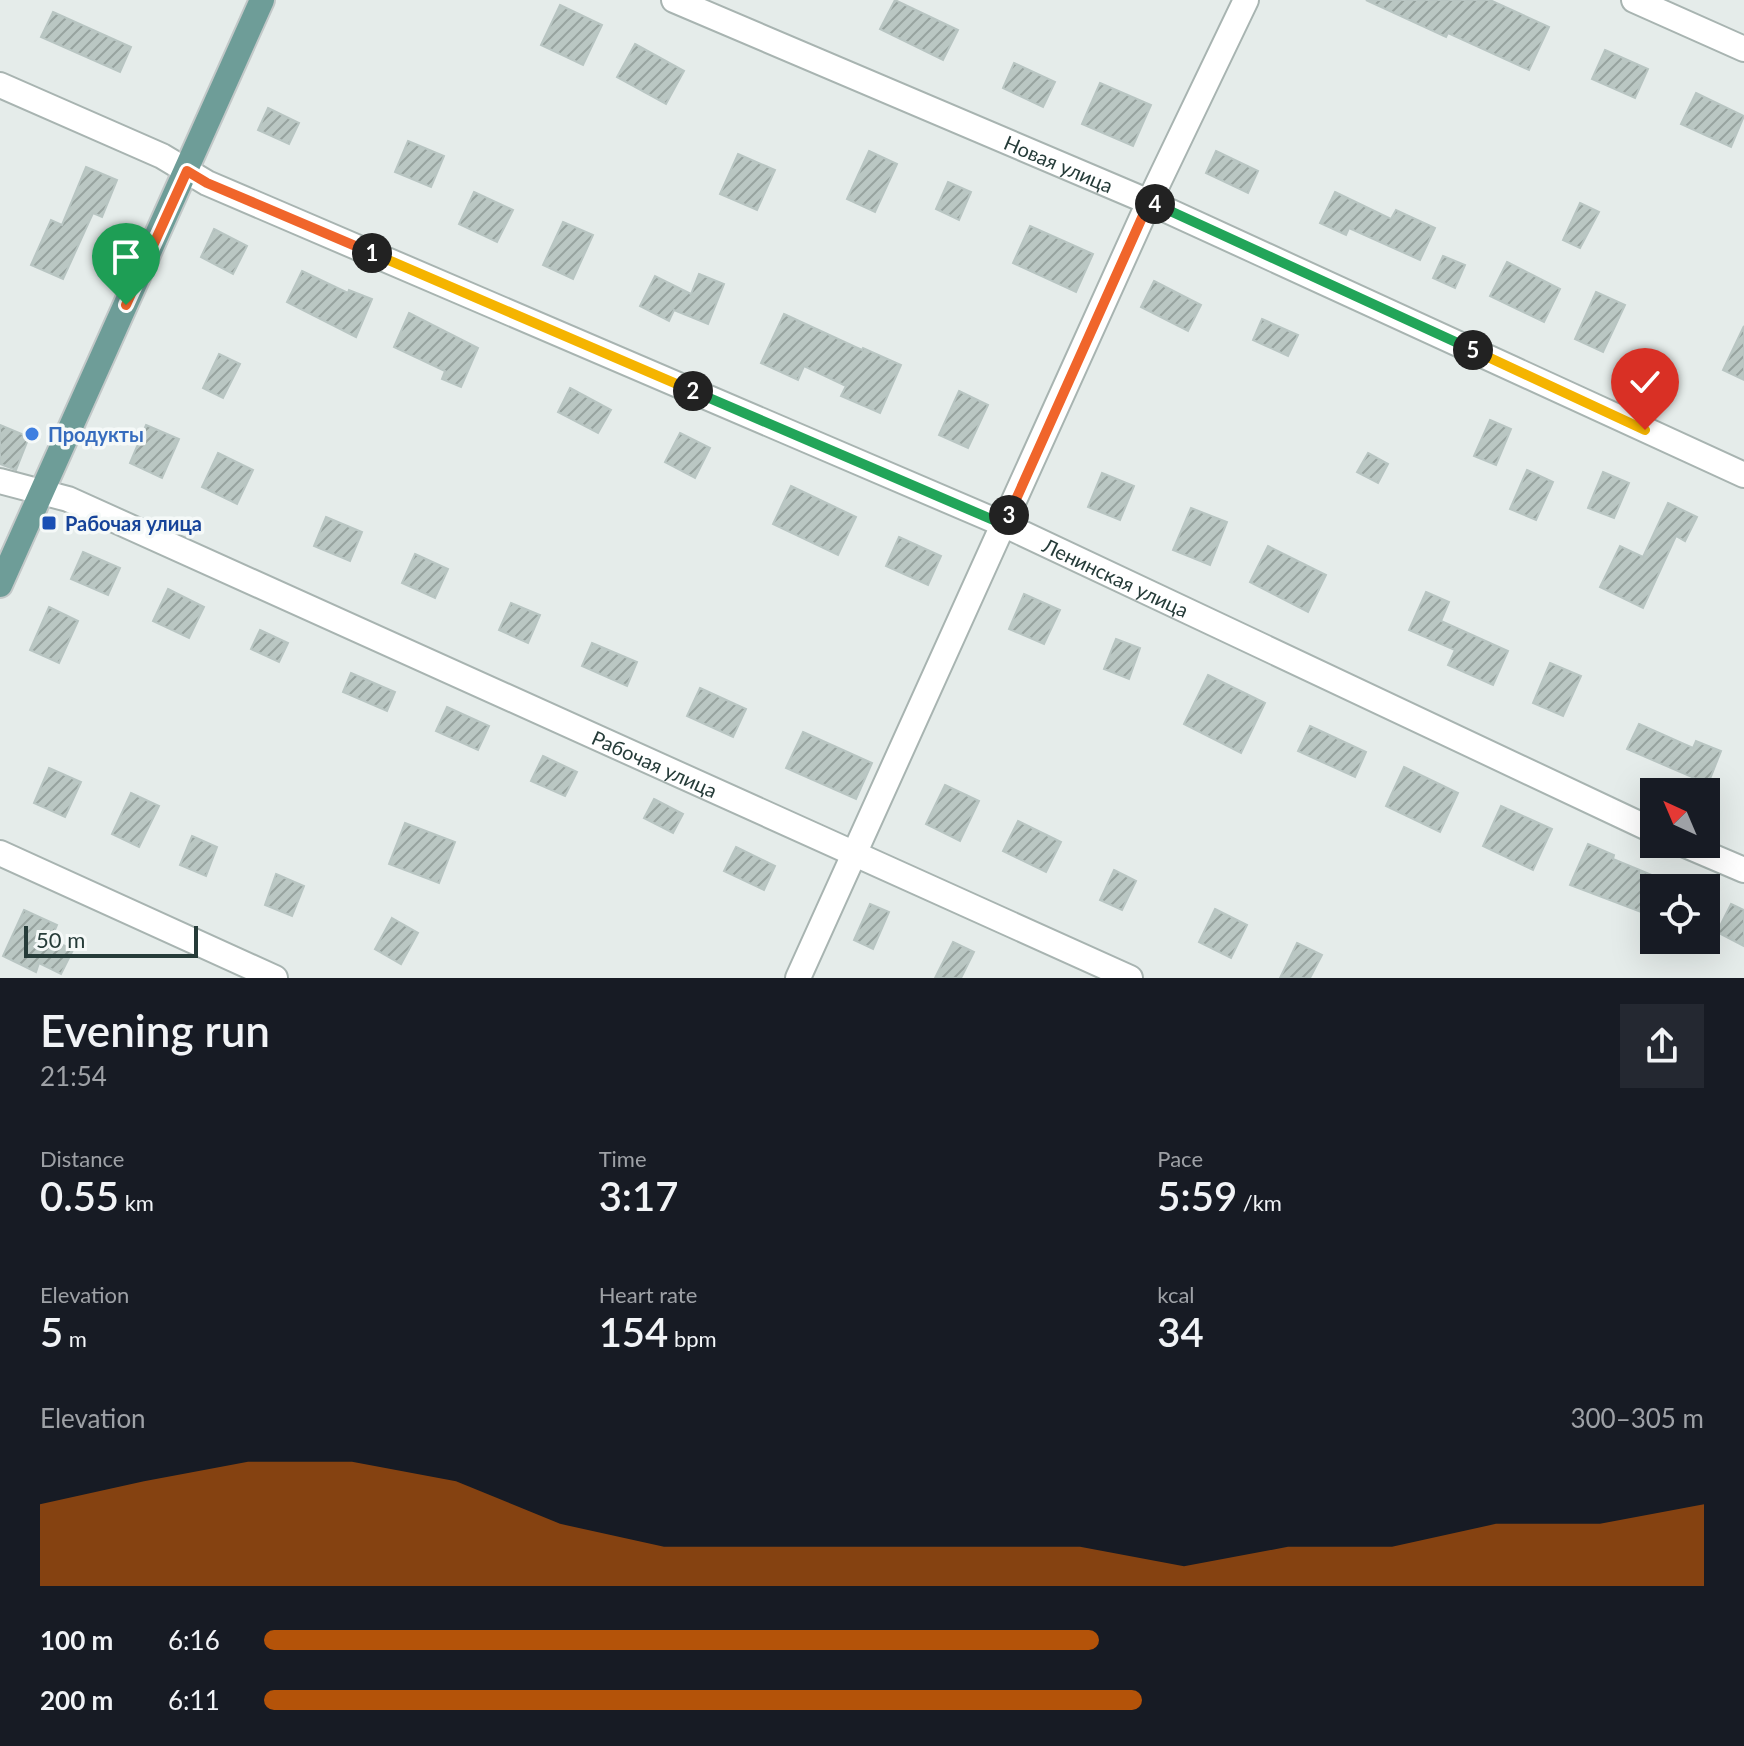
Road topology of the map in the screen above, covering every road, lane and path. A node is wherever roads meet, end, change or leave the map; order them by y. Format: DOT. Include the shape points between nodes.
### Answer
graph roads {
  1 [pos="262,0"];
  2 [pos="674,0"];
  3 [pos="1246,0"];
  4 [pos="1634,0"];
  5 [pos="1744,49"];
  6 [pos="0,85"];
  7 [pos="187,171"];
  8 [pos="1149,202"];
  9 [pos="1744,475"];
  10 [pos="0,481"];
  11 [pos="42,491"];
  12 [pos="1005,525"];
  13 [pos="0,585"];
  14 [pos="1640,824"];
  15 [pos="0,853"];
  16 [pos="853,853"];
  17 [pos="1716,858"];
  18 [pos="1744,870"];
  19 [pos="275,978"];
  20 [pos="798,978"];
  21 [pos="1130,978"];
  1 -- 7 [label="main road"];
  2 -- 8 [label="street, Новая улица"];
  3 -- 8 [label="street"];
  4 -- 5 [label="street"];
  6 -- 7 [label="street, Ленинская улица"];
  7 -- 11 [label="main road"];
  7 -- 12 [label="street, Ленинская улица"];
  8 -- 9 [label="street, Новая улица"];
  8 -- 12 [label="street"];
  10 -- 11 [label="street, Рабочая улица"];
  11 -- 13 [label="main road"];
  11 -- 16 [label="street, Рабочая улица"];
  12 -- 14 [label="street, Ленинская улица"];
  12 -- 16 [label="street"];
  15 -- 19 [label="street"];
  16 -- 20 [label="street"];
  16 -- 21 [label="street, Рабочая улица"];
  17 -- 18 [label="street"];
}
